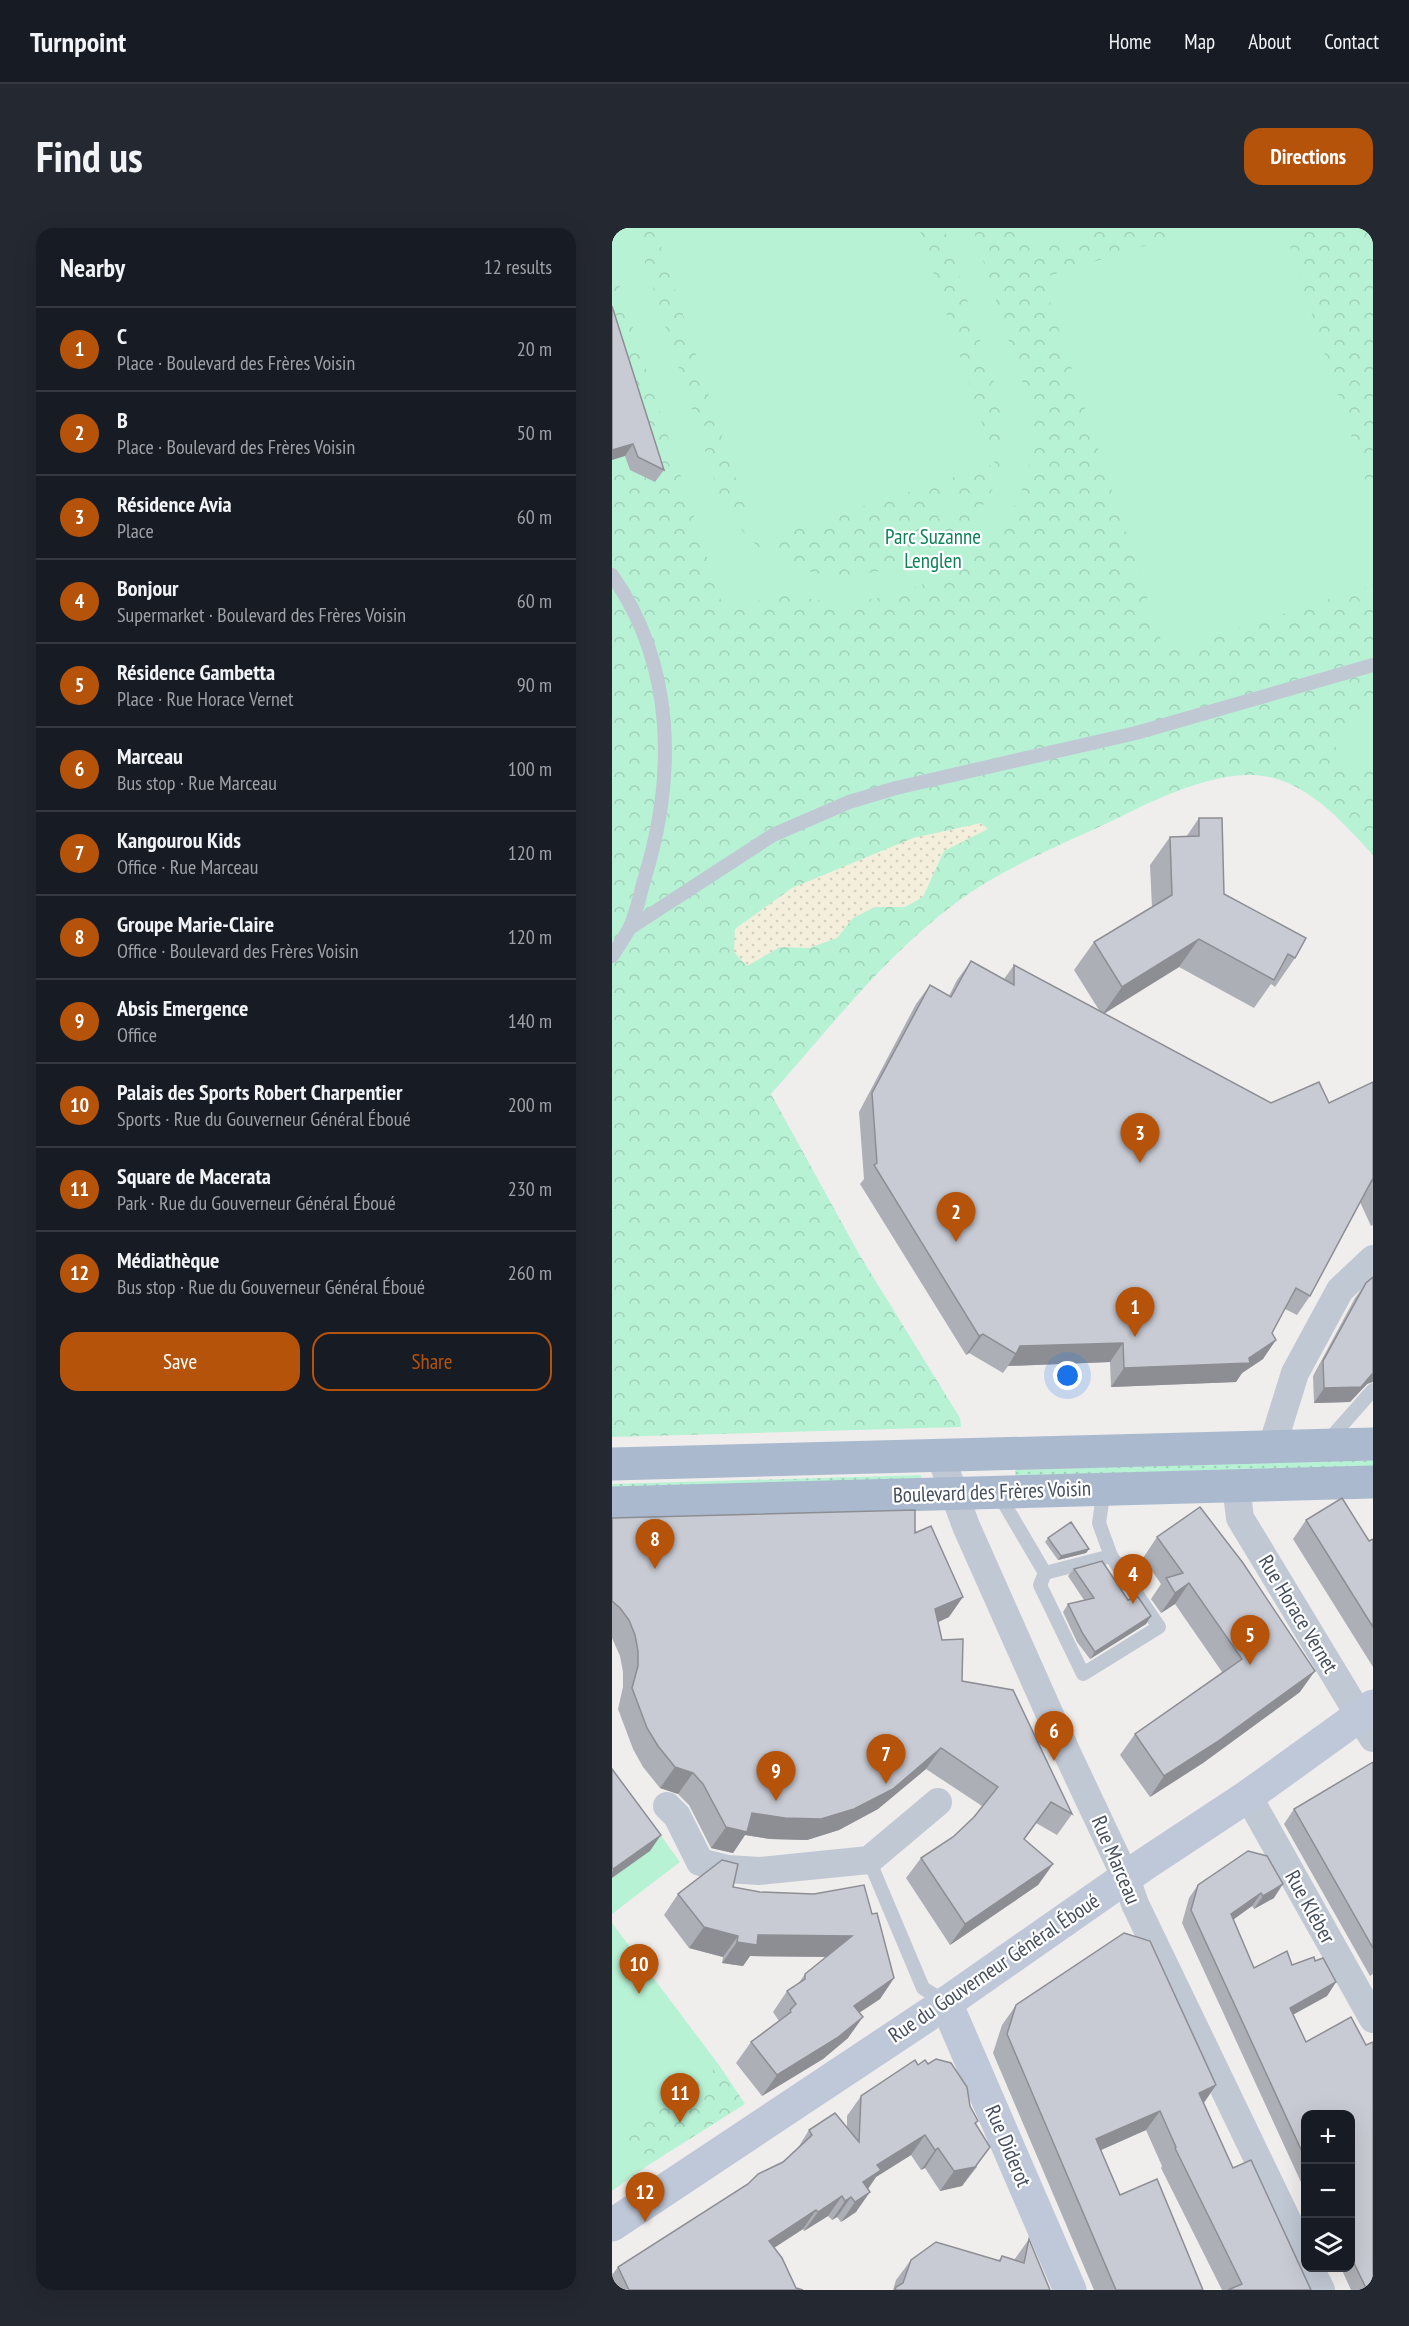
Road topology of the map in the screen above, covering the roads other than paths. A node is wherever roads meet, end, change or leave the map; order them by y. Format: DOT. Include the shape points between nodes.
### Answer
graph roads {
  1 [pos="612,575"];
  2 [pos="1373,665"];
  3 [pos="630,928"];
  4 [pos="612,956"];
  5 [pos="1373,1259"];
  6 [pos="1373,1390"];
  7 [pos="1373,1444"];
  8 [pos="1323,1446"];
  9 [pos="1272,1447"];
  10 [pos="940,1455"];
  11 [pos="612,1464"];
  12 [pos="1373,1482"];
  13 [pos="1236,1485"];
  14 [pos="1104,1489"];
  15 [pos="997,1492"];
  16 [pos="952,1493"];
  17 [pos="612,1503"];
  18 [pos="1111,1556"];
  19 [pos="1045,1573"];
  20 [pos="1368,1720"];
  21 [pos="1248,1796"];
  22 [pos="938,1802"];
  23 [pos="667,1806"];
  24 [pos="869,1860"];
  25 [pos="1126,1878"];
  26 [pos="946,2003"];
  27 [pos="1373,2019"];
  28 [pos="612,2225"];
  29 [pos="1301,2251"];
  30 [pos="1312,2272"];
  31 [pos="1070,2290"];
  32 [pos="1321,2290"];
  1 -- 3 [label="lane" via="638,616 655,664 665,724 665,783 653,853"];
  2 -- 3 [label="lane" via="1136,733 849,802 773,835"];
  3 -- 4 [label="lane"];
  5 -- 9 [label="street" via="1340,1290 1295,1372"];
  6 -- 8 [label="lane"];
  7 -- 8 [label="main road, Boulevard des Frères Voisin"];
  8 -- 9 [label="main road, Boulevard des Frères Voisin"];
  9 -- 10 [label="main road, Boulevard des Frères Voisin"];
  10 -- 11 [label="main road, Boulevard des Frères Voisin"];
  10 -- 16 [label="street, Rue Marceau"];
  12 -- 13 [label="main road, Boulevard des Frères Voisin"];
  13 -- 14 [label="main road, Boulevard des Frères Voisin"];
  13 -- 20 [label="street, Rue Horace Vernet" via="1240,1518"];
  14 -- 15 [label="main road, Boulevard des Frères Voisin"];
  14 -- 18 [label="lane" via="1099,1523"];
  15 -- 16 [label="main road, Boulevard des Frères Voisin"];
  15 -- 19 [label="lane"];
  16 -- 17 [label="main road, Boulevard des Frères Voisin"];
  16 -- 25 [label="street, Rue Marceau"];
  18 -- 19 [label="lane"];
  18 -- 19 [label="lane" via="1159,1626 1083,1674 1040,1586"];
  20 -- 21 [label="main road, Rue du Gouverneur Général Éboué"];
  21 -- 25 [label="main road, Rue du Gouverneur Général Éboué"];
  21 -- 27 [label="street, Rue Kléber"];
  22 -- 24 [label="street"];
  23 -- 24 [label="street" via="677,1816 700,1862 759,1871"];
  24 -- 26 [label="lane" via="923,1988"];
  25 -- 26 [label="main road, Rue du Gouverneur Général Éboué"];
  25 -- 29 [label="street, Rue Marceau" via="1138,1912"];
  26 -- 28 [label="main road, Rue du Gouverneur Général Éboué"];
  26 -- 31 [label="main road, Rue Diderot"];
  30 -- 32 [label="street"];
}
